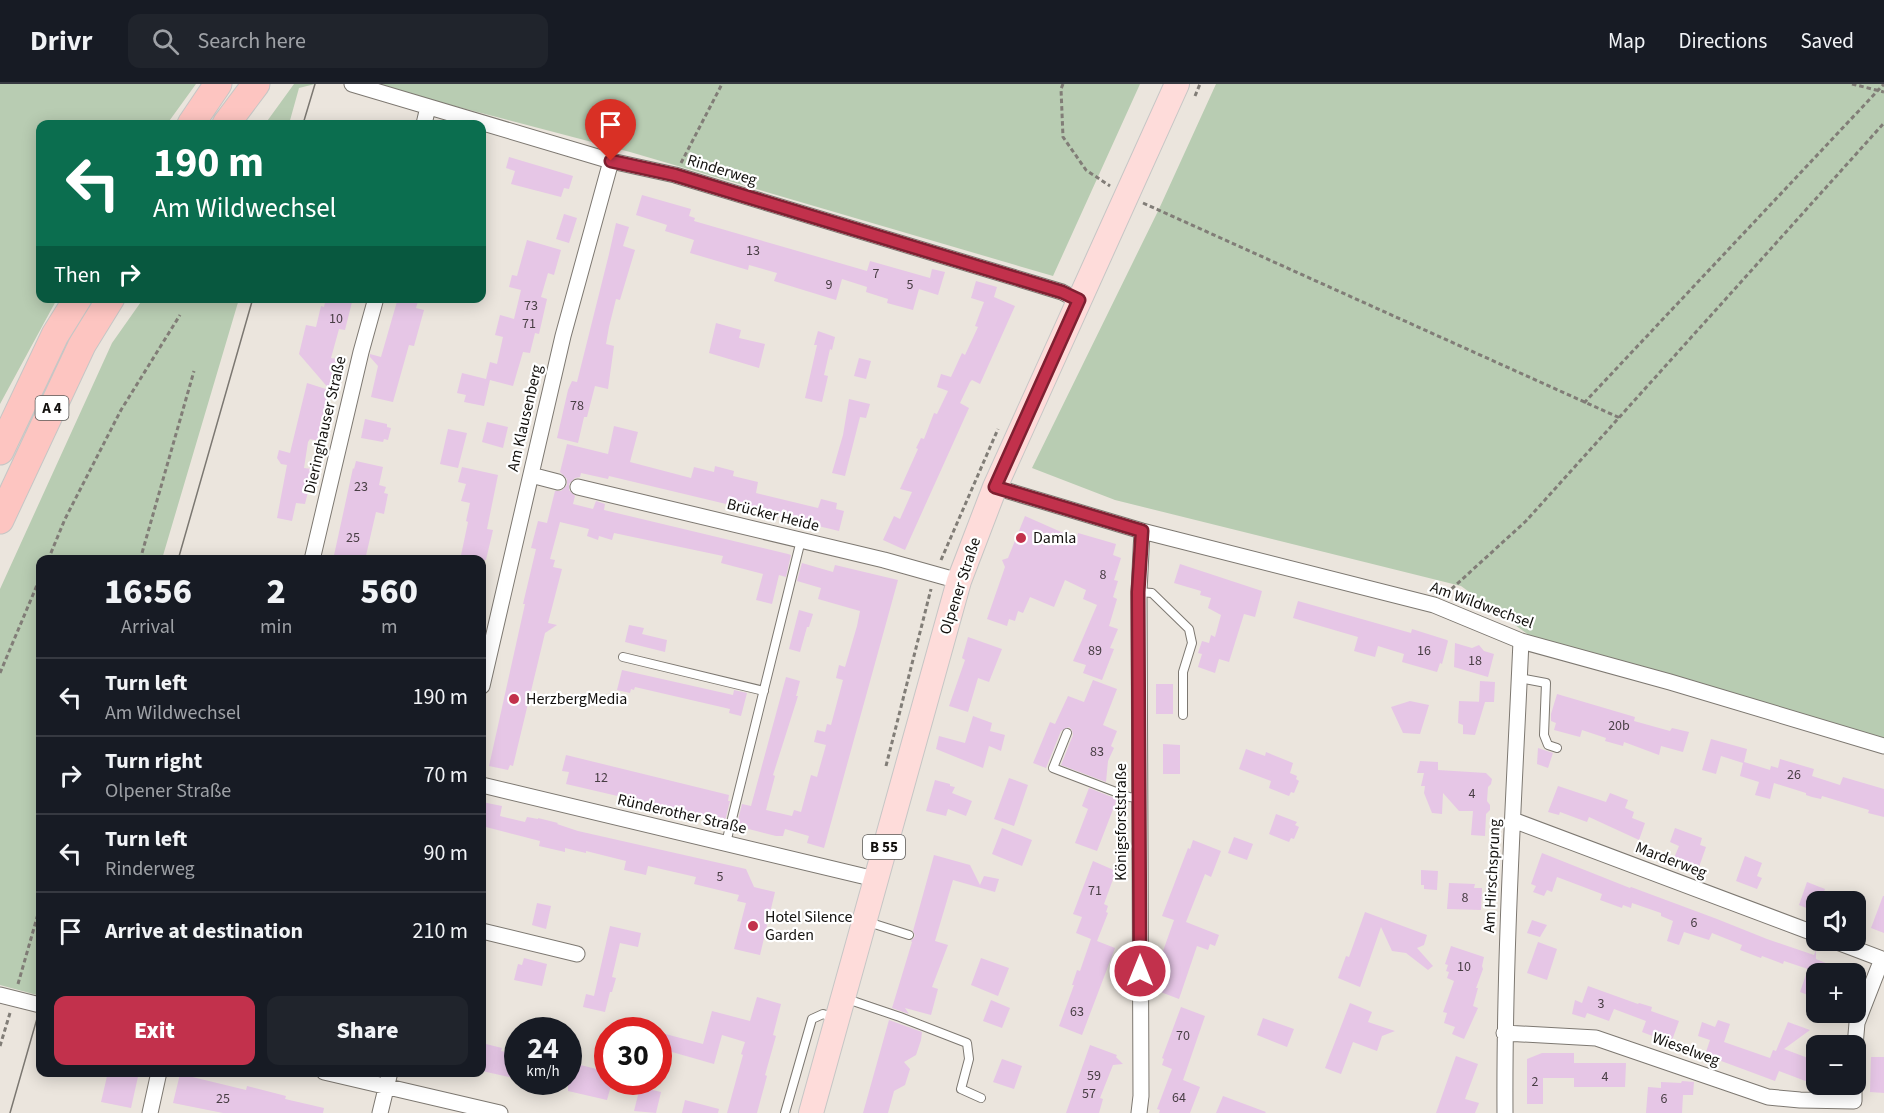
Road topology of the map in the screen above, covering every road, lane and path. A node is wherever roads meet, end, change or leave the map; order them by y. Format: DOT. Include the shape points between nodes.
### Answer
graph roads {
  1 [pos="218,84"];
  2 [pos="256,84"];
  3 [pos="352,84"];
  4 [pos="722,84"];
  5 [pos="1063,84"];
  6 [pos="1177,84"];
  7 [pos="1852,84"];
  8 [pos="1884,84"];
  9 [pos="1878,90"];
  10 [pos="1884,92"];
  11 [pos="428,107"];
  12 [pos="194,120"];
  13 [pos="229,120"];
  14 [pos="425,120"];
  15 [pos="472,120"];
  16 [pos="1884,123"];
  17 [pos="486,124"];
  18 [pos="611,161"];
  19 [pos="675,175"];
  20 [pos="1127,194"];
  21 [pos="1079,300"];
  22 [pos="75,303"];
  23 [pos="108,303"];
  24 [pos="375,303"];
  25 [pos="180,315"];
  26 [pos="194,371"];
  27 [pos="1584,403"];
  28 [pos="1620,418"];
  29 [pos="0,451"];
  30 [pos="531,475"];
  31 [pos="558,482"];
  32 [pos="985,484"];
  33 [pos="578,487"];
  34 [pos="0,520"];
  35 [pos="1142,531"];
  36 [pos="801,540"];
  37 [pos="50,555"];
  38 [pos="141,555"];
  39 [pos="313,555"];
  40 [pos="935,573"];
  41 [pos="959,581"];
  42 [pos="36,588"];
  43 [pos="1138,592"];
  44 [pos="1434,605"];
  45 [pos="1521,641"];
  46 [pos="623,657"];
  47 [pos="486,659"];
  48 [pos="0,673"];
  49 [pos="1519,678"];
  50 [pos="764,690"];
  51 [pos="1183,715"];
  52 [pos="1067,733"];
  53 [pos="1884,746"];
  54 [pos="1557,748"];
  55 [pos="486,785"];
  56 [pos="1139,798"];
  57 [pos="1513,820"];
  58 [pos="726,843"];
  59 [pos="875,879"];
  60 [pos="36,919"];
  61 [pos="864,920"];
  62 [pos="1806,930"];
  63 [pos="486,932"];
  64 [pos="909,935"];
  65 [pos="1861,951"];
  66 [pos="576,954"];
  67 [pos="8,1002"];
  68 [pos="36,1005"];
  69 [pos="839,1008"];
  70 [pos="1504,1033"];
  71 [pos="1856,1035"];
  72 [pos="0,1046"];
  73 [pos="158,1077"];
  74 [pos="343,1077"];
  75 [pos="389,1077"];
  76 [pos="386,1088"];
  77 [pos="1854,1095"];
  78 [pos="981,1098"];
  79 [pos="150,1113"];
  80 [pos="380,1113"];
  81 [pos="500,1113"];
  82 [pos="785,1113"];
  83 [pos="811,1113"];
  84 [pos="1139,1113"];
  85 [pos="1505,1113"];
  1 -- 12 [label="highway"];
  2 -- 13 [label="highway"];
  3 -- 11 [label="street, Rinderweg"];
  4 -- 19 [label="path"];
  5 -- 20 [label="path" via="1063,137 1086,170"];
  6 -- 20 [label="main road, Olpener Straße / B 55"];
  7 -- 9 [label="path"];
  8 -- 9 [label="path"];
  9 -- 10 [label="path"];
  9 -- 27 [label="path"];
  11 -- 14 [label="street"];
  11 -- 15 [label="street, Rinderweg"];
  16 -- 28 [label="path"];
  17 -- 18 [label="street, Rinderweg"];
  18 -- 19 [label="street, Rinderweg"];
  18 -- 30 [label="street, Am Klausenberg" via="563,336"];
  19 -- 21 [label="street, Rinderweg"];
  20 -- 21 [label="main road, Olpener Straße / B 55"];
  20 -- 27 [label="path"];
  21 -- 32 [label="main road, Olpener Straße / B 55"];
  22 -- 29 [label="highway, A 4" via="55,335"];
  23 -- 34 [label="highway, A 4" via="82,345"];
  24 -- 39 [label="street, Dieringhauser Straße"];
  25 -- 37 [label="path" via="122,410"];
  26 -- 38 [label="path"];
  27 -- 28 [label="path"];
  28 -- 44 [label="path" via="1526,521"];
  30 -- 31 [label="street"];
  30 -- 47 [label="street, Am Klausenberg"];
  32 -- 35 [label="street, Am Wildwechsel"];
  32 -- 40 [label="path"];
  32 -- 41 [label="main road, Olpener Straße / B 55"];
  33 -- 36 [label="street, Brücker Heide"];
  35 -- 43 [label="street, Königsforststraße"];
  35 -- 44 [label="street, Am Wildwechsel"];
  36 -- 40 [label="street, Brücker Heide"];
  36 -- 50 [label="lane"];
  40 -- 41 [label="street, Brücker Heide"];
  41 -- 59 [label="main road, Olpener Straße / B 55"];
  42 -- 48 [label="path"];
  43 -- 51 [label="lane" via="1152,593 1189,629 1192,644 1183,672"];
  43 -- 56 [label="street, Königsforststraße"];
  44 -- 45 [label="street, Am Wildwechsel"];
  45 -- 49 [label="street, Am Hirschsprung"];
  45 -- 53 [label="street, Am Wildwechsel"];
  46 -- 50 [label="lane"];
  49 -- 54 [label="lane" via="1546,683 1544,735 1548,745"];
  49 -- 57 [label="street, Am Hirschsprung"];
  50 -- 58 [label="lane"];
  52 -- 56 [label="lane" via="1053,768"];
  55 -- 58 [label="street, Ründerother Straße"];
  56 -- 84 [label="street, Königsforststraße"];
  57 -- 62 [label="street, Marderweg"];
  57 -- 70 [label="street, Am Hirschsprung"];
  58 -- 59 [label="street, Ründerother Straße"];
  59 -- 61 [label="main road, Olpener Straße / B 55"];
  60 -- 67 [label="path"];
  61 -- 64 [label="lane"];
  61 -- 69 [label="main road, Olpener Straße / B 55"];
  63 -- 66 [label="street"];
  65 -- 71 [label="street" via="1882,959"];
  67 -- 68 [label="street"];
  67 -- 72 [label="path"];
  69 -- 78 [label="lane" via="900,1017 967,1043 969,1059 961,1089"];
  69 -- 82 [label="lane" via="812,1019"];
  69 -- 83 [label="main road, Olpener Straße / B 55"];
  70 -- 77 [label="street, Wieselweg" via="1596,1038 1768,1097 1854,1101"];
  70 -- 85 [label="street, Am Hirschsprung"];
  73 -- 79 [label="street"];
  74 -- 76 [label="street"];
  75 -- 76 [label="street"];
  76 -- 80 [label="street"];
  76 -- 81 [label="street"];
}
